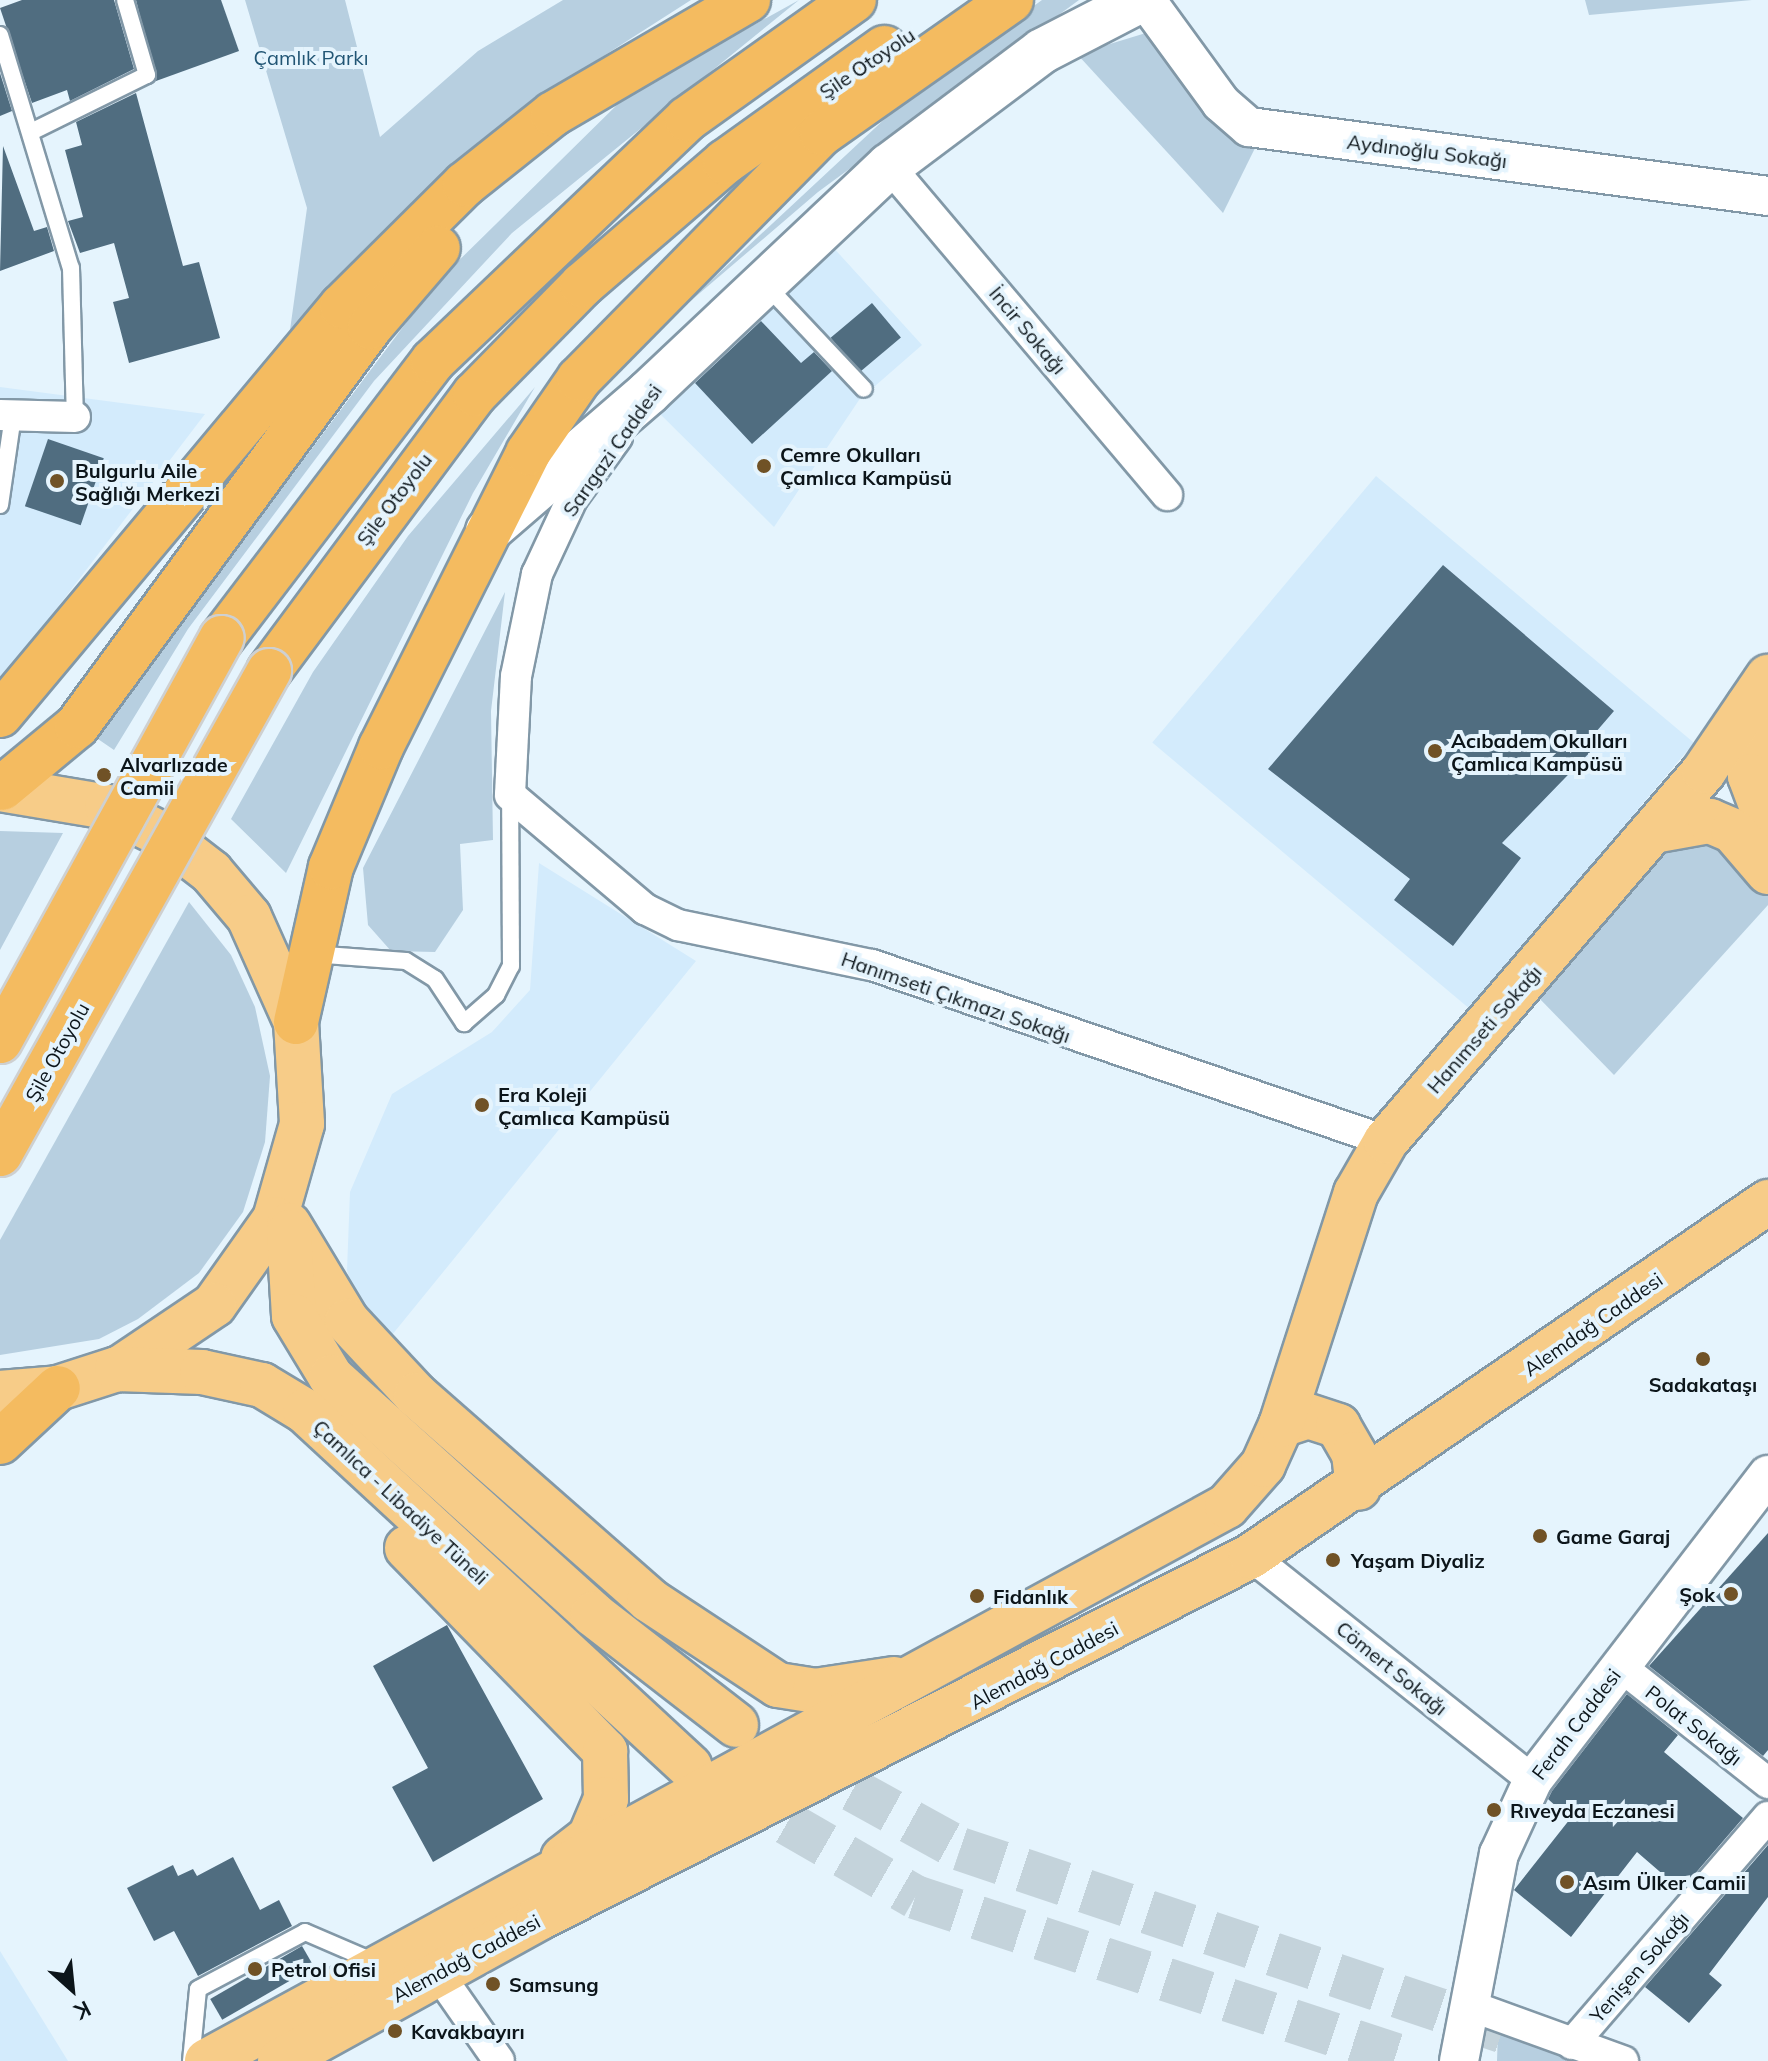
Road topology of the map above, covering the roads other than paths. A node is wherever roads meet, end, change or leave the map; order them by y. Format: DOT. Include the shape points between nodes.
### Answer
graph roads {
  1 [pos="125,0"];
  2 [pos="748,0"];
  3 [pos="854,0"];
  4 [pos="966,0"];
  5 [pos="1011,0"];
  6 [pos="1144,0"];
  7 [pos="0,35"];
  8 [pos="680,42"];
  9 [pos="33,131"];
  10 [pos="889,166"];
  11 [pos="1768,196"];
  12 [pos="763,282"];
  13 [pos="864,389"];
  14 [pos="649,392"];
  15 [pos="7,416"];
  16 [pos="75,417"];
  17 [pos="1167,495"];
  18 [pos="0,505"];
  19 [pos="486,532"];
  20 [pos="1758,691"];
  21 [pos="0,715"];
  22 [pos="1,788"];
  23 [pos="510,795"];
  24 [pos="1768,824"];
  25 [pos="1653,831"];
  26 [pos="1768,872"];
  27 [pos="311,954"];
  28 [pos="296,1022"];
  29 [pos="0,1041"];
  30 [pos="1386,1141"];
  31 [pos="0,1154"];
  32 [pos="292,1173"];
  33 [pos="1768,1202"];
  34 [pos="289,1225"];
  35 [pos="117,1369"];
  36 [pos="161,1371"];
  37 [pos="58,1388"];
  38 [pos="0,1393"];
  39 [pos="1281,1425"];
  40 [pos="0,1442"];
  41 [pos="1768,1475"];
  42 [pos="1358,1488"];
  43 [pos="1251,1556"];
  44 [pos="1620,1666"];
  45 [pos="924,1674"];
  46 [pos="736,1725"];
  47 [pos="690,1767"];
  48 [pos="1533,1780"];
  49 [pos="1768,1783"];
  50 [pos="1768,1817"];
  51 [pos="528,1887"];
  52 [pos="382,1965"];
  53 [pos="437,1972"];
  54 [pos="1468,2005"];
  55 [pos="1572,2044"];
  56 [pos="191,2061"];
  57 [pos="207,2061"];
  58 [pos="280,2061"];
  59 [pos="499,2061"];
  60 [pos="1459,2061"];
  61 [pos="1623,2061"];
  1 -- 9 [label="lane" via="147,75"];
  2 -- 8 [label="highway"];
  3 -- 29 [label="highway, bridge" via="687,119 444,350 222,638"];
  4 -- 31 [label="highway, Şile Otoyolu, bridge" via="881,50 725,162 582,285 475,394 269,671"];
  5 -- 19 [label="highway" via="822,133 680,275 579,379"];
  6 -- 10 [label="main road, Sarıgazi Caddesi" via="1042,51"];
  6 -- 11 [label="street, Aydınoğlu Sokağı" via="1221,103 1249,127"];
  7 -- 9 [label="lane"];
  8 -- 21 [label="highway" via="553,114 465,184 342,306"];
  8 -- 22 [label="highway" via="564,129 428,257 77,726"];
  9 -- 16 [label="lane" via="71,268"];
  10 -- 12 [label="main road, Sarıgazi Caddesi"];
  10 -- 17 [label="street, İncir Sokağı"];
  12 -- 13 [label="lane"];
  12 -- 14 [label="main road, Sarıgazi Caddesi"];
  14 -- 19 [label="main road"];
  14 -- 23 [label="street, Sarıgazi Caddesi" via="572,499 537,574 516,676"];
  15 -- 16 [label="street"];
  15 -- 18 [label="lane"];
  19 -- 27 [label="highway" via="331,867"];
  20 -- 24 [label="main road" via="1750,776"];
  20 -- 25 [label="main road, Hanımseti Sokağı"];
  22 -- 28 [label="main road" via="107,807 163,835 211,872 249,917"];
  23 -- 27 [label="lane, Sarıgazi Caddesi" via="511,966 496,995 464,1023 435,979 406,961"];
  23 -- 30 [label="street, Hanımseti Çıkmazı Sokağı" via="645,909 678,925 872,965"];
  25 -- 26 [label="main road" via="1710,821 1733,831"];
  25 -- 30 [label="main road, Hanımseti Sokağı"];
  27 -- 28 [label="highway"];
  28 -- 32 [label="main road" via="303,1076"];
  30 -- 39 [label="main road, Hanımseti Sokağı" via="1356,1193"];
  32 -- 34 [label="main road"];
  32 -- 35 [label="main road" via="250,1262 214,1305"];
  33 -- 42 [label="main road, Alemdağ Caddesi"];
  34 -- 45 [label="main road" via="347,1321 416,1395 649,1600 733,1661 778,1685 815,1691"];
  34 -- 46 [label="main road" via="294,1316 331,1377 593,1614"];
  35 -- 36 [label="main road, Çamlıca - Libadiye Tüneli"];
  35 -- 37 [label="main road, Çamlıca - Libadiye Tüneli"];
  36 -- 47 [label="main road, Çamlıca - Libadiye Tüneli" via="262,1385 305,1411"];
  36 -- 51 [label="main road" via="300,1443 605,1751 606,1799 590,1837"];
  37 -- 38 [label="main road, Çamlıca - Libadiye Tüneli"];
  37 -- 40 [label="highway"];
  39 -- 42 [label="main road" via="1308,1416 1338,1426 1354,1454"];
  39 -- 45 [label="main road, Alemdağ Caddesi" via="1263,1465 1227,1506"];
  41 -- 44 [label="street, Ferah Caddesi"];
  42 -- 43 [label="main road, Alemdağ Caddesi"];
  43 -- 48 [label="street, Cömert Sokağı"];
  43 -- 53 [label="main road, Alemdağ Caddesi"];
  44 -- 48 [label="street, Ferah Caddesi"];
  44 -- 49 [label="street, Polat Sokağı"];
  45 -- 51 [label="main road, Alemdağ Caddesi"];
  48 -- 54 [label="street, Ferah Caddesi" via="1499,1854"];
  50 -- 55 [label="street, Yenişen Sokağı"];
  51 -- 52 [label="main road, Alemdağ Caddesi"];
  52 -- 56 [label="lane" via="305,1932 198,1989"];
  52 -- 57 [label="main road, Alemdağ Caddesi"];
  53 -- 58 [label="main road, Alemdağ Caddesi"];
  53 -- 59 [label="street"];
  54 -- 55 [label="street"];
  54 -- 60 [label="street, Ferah Caddesi"];
  55 -- 61 [label="street"];
}
